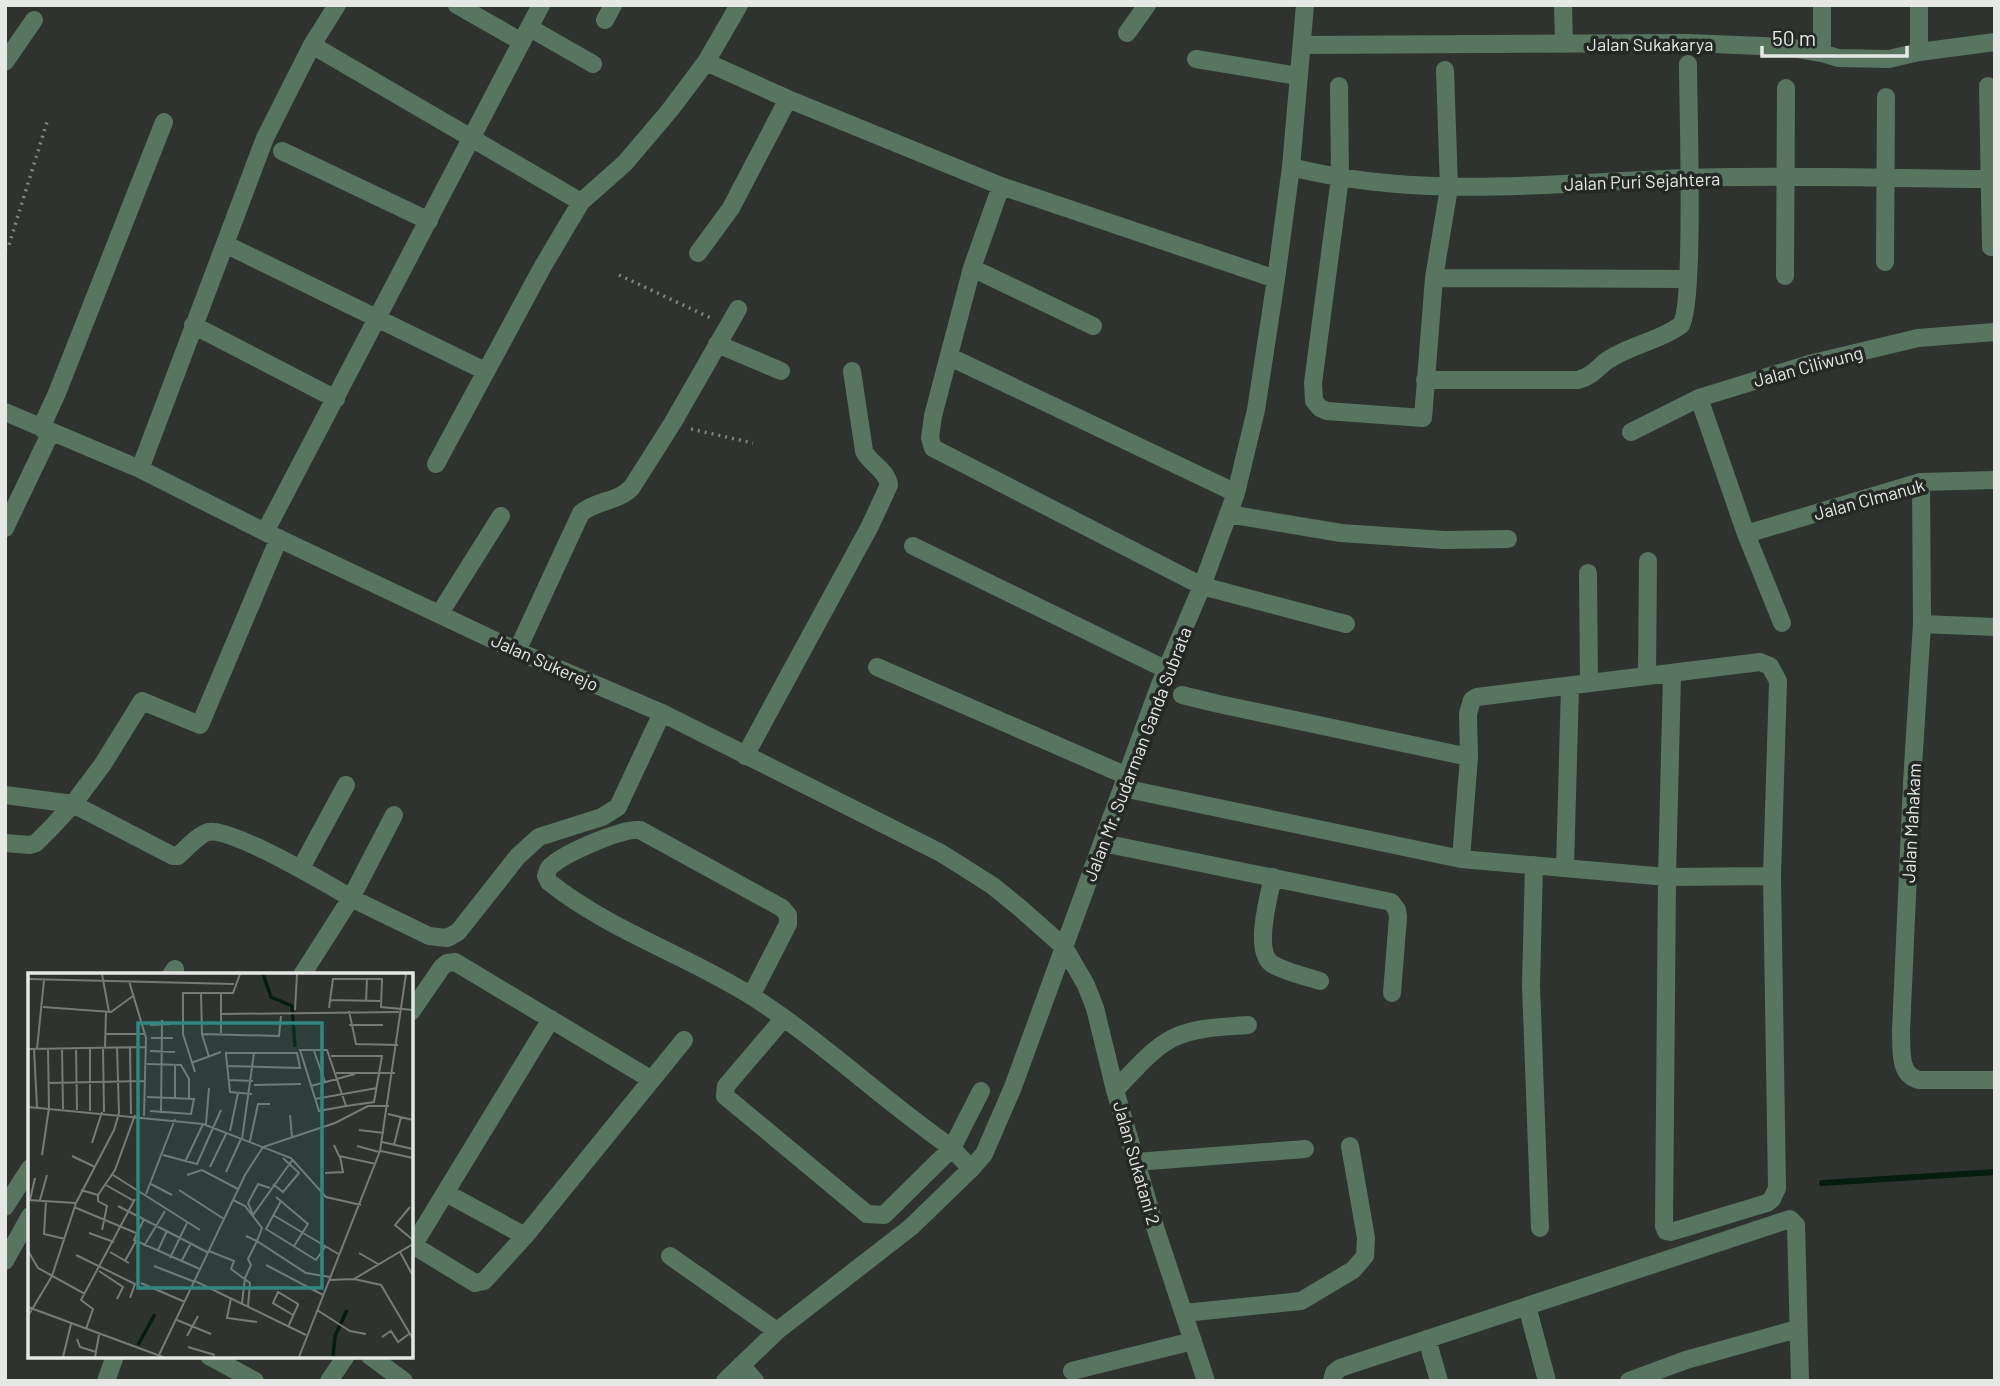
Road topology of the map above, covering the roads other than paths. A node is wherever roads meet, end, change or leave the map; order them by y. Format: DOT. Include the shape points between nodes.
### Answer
graph roads {
  1 [pos="337,5"];
  2 [pos="457,5"];
  3 [pos="541,5"];
  4 [pos="739,5"];
  5 [pos="1147,5"];
  6 [pos="1305,5"];
  7 [pos="1563,5"];
  8 [pos="1822,5"];
  9 [pos="1919,5"];
  10 [pos="34,20"];
  11 [pos="1127,33"];
  12 [pos="526,35"];
  13 [pos="1995,42"];
  14 [pos="1564,44"];
  15 [pos="312,46"];
  16 [pos="1301,46"];
  17 [pos="1822,52"];
  18 [pos="1919,52"];
  19 [pos="1196,59"];
  20 [pos="5,62"];
  21 [pos="706,62"];
  22 [pos="593,64"];
  23 [pos="1688,64"];
  24 [pos="1445,70"];
  25 [pos="1298,76"];
  26 [pos="1339,86"];
  27 [pos="1988,86"];
  28 [pos="1786,88"];
  29 [pos="1886,97"];
  30 [pos="788,100"];
  31 [pos="164,122"];
  32 [pos="472,137"];
  33 [pos="282,151"];
  34 [pos="1291,167"];
  35 [pos="1340,178"];
  36 [pos="1688,178"];
  37 [pos="1786,178"];
  38 [pos="1886,178"];
  39 [pos="1992,179"];
  40 [pos="1001,186"];
  41 [pos="1449,187"];
  42 [pos="581,202"];
  43 [pos="429,221"];
  44 [pos="225,244"];
  45 [pos="1991,247"];
  46 [pos="698,253"];
  47 [pos="1885,262"];
  48 [pos="972,268"];
  49 [pos="1785,275"];
  50 [pos="1434,278"];
  51 [pos="1276,279"];
  52 [pos="1688,279"];
  53 [pos="738,309"];
  54 [pos="379,317"];
  55 [pos="193,325"];
  56 [pos="1093,326"];
  57 [pos="1995,332"];
  58 [pos="717,344"];
  59 [pos="950,357"];
  60 [pos="485,371"];
  61 [pos="781,371"];
  62 [pos="852,371"];
  63 [pos="1425,380"];
  64 [pos="1699,398"];
  65 [pos="336,400"];
  66 [pos="5,412"];
  67 [pos="46,430"];
  68 [pos="1631,432"];
  69 [pos="436,464"];
  70 [pos="140,469"];
  71 [pos="1995,480"];
  72 [pos="1921,482"];
  73 [pos="1236,493"];
  74 [pos="1228,514"];
  75 [pos="501,516"];
  76 [pos="5,528"];
  77 [pos="1746,534"];
  78 [pos="272,535"];
  79 [pos="1508,539"];
  80 [pos="913,546"];
  81 [pos="1648,561"];
  82 [pos="1588,573"];
  83 [pos="1202,586"];
  84 [pos="440,613"];
  85 [pos="1782,623"];
  86 [pos="1346,624"];
  87 [pos="1922,624"];
  88 [pos="1995,627"];
  89 [pos="517,651"];
  90 [pos="877,667"];
  91 [pos="1167,670"];
  92 [pos="1672,674"];
  93 [pos="1647,676"];
  94 [pos="1589,683"];
  95 [pos="1570,686"];
  96 [pos="1182,695"];
  97 [pos="662,713"];
  98 [pos="745,756"];
  99 [pos="1469,757"];
  100 [pos="1125,782"];
  101 [pos="346,785"];
  102 [pos="5,795"];
  103 [pos="73,804"];
  104 [pos="394,815"];
  105 [pos="5,843"];
  106 [pos="1103,843"];
  107 [pos="1461,859"];
  108 [pos="1534,865"];
  109 [pos="301,868"];
  110 [pos="1565,868"];
  111 [pos="1772,876"];
  112 [pos="1273,877"];
  113 [pos="1667,877"];
  114 [pos="351,898"];
  115 [pos="1064,947"];
  116 [pos="303,973"];
  117 [pos="1320,981"];
  118 [pos="1392,993"];
  119 [pos="751,996"];
  120 [pos="413,1009"];
  121 [pos="784,1018"];
  122 [pos="551,1019"];
  123 [pos="1248,1025"];
  124 [pos="684,1040"];
  125 [pos="652,1080"];
  126 [pos="1995,1080"];
  127 [pos="1115,1090"];
  128 [pos="981,1091"];
  129 [pos="1350,1146"];
  130 [pos="952,1148"];
  131 [pos="1305,1149"];
  132 [pos="1136,1162"];
  133 [pos="971,1169"];
  134 [pos="28,1171"];
  135 [pos="446,1193"];
  136 [pos="5,1207"];
  137 [pos="28,1220"];
  138 [pos="1540,1227"];
  139 [pos="525,1236"];
  140 [pos="413,1244"];
  141 [pos="413,1247"];
  142 [pos="670,1256"];
  143 [pos="6,1259"];
  144 [pos="1527,1306"];
  145 [pos="1184,1313"];
  146 [pos="1797,1329"];
  147 [pos="777,1331"];
  148 [pos="1427,1339"];
  149 [pos="1193,1341"];
  150 [pos="113,1358"];
  151 [pos="213,1358"];
  152 [pos="345,1358"];
  153 [pos="373,1358"];
  154 [pos="741,1365"];
  155 [pos="1072,1371"];
  156 [pos="106,1381"];
  157 [pos="255,1381"];
  158 [pos="329,1381"];
  159 [pos="404,1381"];
  160 [pos="725,1381"];
  161 [pos="755,1381"];
  162 [pos="1206,1381"];
  163 [pos="1332,1381"];
  164 [pos="1439,1381"];
  165 [pos="1547,1381"];
  166 [pos="1629,1381"];
  167 [pos="1800,1381"];
  1 -- 15 [label="street"];
  2 -- 12 [label="street"];
  3 -- 12 [label="street"];
  4 -- 21 [label="street"];
  5 -- 11 [label="street"];
  6 -- 16 [label="street, Jalan Mr. Sudarman Ganda Subrata"];
  7 -- 14 [label="street"];
  8 -- 17 [label="street"];
  9 -- 18 [label="street"];
  10 -- 20 [label="street"];
  12 -- 22 [label="street"];
  12 -- 32 [label="street"];
  13 -- 18 [label="street, Jalan Sukakarya"];
  14 -- 16 [label="street, Jalan Sukakarya"];
  14 -- 17 [label="street, Jalan Sukakarya" via="1688,43"];
  15 -- 32 [label="street"];
  15 -- 44 [label="street" via="265,138"];
  16 -- 25 [label="street, Jalan Mr. Sudarman Ganda Subrata"];
  17 -- 18 [label="street, Jalan Sukakarya" via="1838,58 1889,59"];
  19 -- 25 [label="street"];
  21 -- 30 [label="street"];
  21 -- 42 [label="street" via="640,146"];
  23 -- 36 [label="street"];
  24 -- 41 [label="street"];
  25 -- 34 [label="street, Jalan Mr. Sudarman Ganda Subrata"];
  26 -- 35 [label="street"];
  27 -- 39 [label="street"];
  28 -- 37 [label="street"];
  29 -- 38 [label="street"];
  30 -- 40 [label="street"];
  30 -- 46 [label="street" via="731,208"];
  31 -- 67 [label="street"];
  32 -- 42 [label="street"];
  32 -- 43 [label="street"];
  33 -- 43 [label="street"];
  34 -- 35 [label="street, Jalan Puri Sejahtera"];
  34 -- 51 [label="street, Jalan Mr. Sudarman Ganda Subrata"];
  35 -- 41 [label="street, Jalan Puri Sejahtera"];
  35 -- 63 [label="street" via="1314,362 1314,401 1323,410 1423,418"];
  36 -- 37 [label="street, Jalan Puri Sejahtera"];
  36 -- 41 [label="street, Jalan Puri Sejahtera"];
  36 -- 52 [label="street"];
  37 -- 38 [label="street, Jalan Puri Sejahtera"];
  37 -- 49 [label="street"];
  38 -- 39 [label="street, Jalan Puri Sejahtera"];
  38 -- 47 [label="street"];
  39 -- 45 [label="street"];
  40 -- 48 [label="street"];
  40 -- 51 [label="street"];
  41 -- 50 [label="street"];
  42 -- 60 [label="street"];
  43 -- 54 [label="street"];
  44 -- 54 [label="street"];
  44 -- 55 [label="street"];
  48 -- 56 [label="street"];
  48 -- 59 [label="street"];
  50 -- 52 [label="street"];
  50 -- 63 [label="street"];
  51 -- 73 [label="street, Jalan Mr. Sudarman Ganda Subrata" via="1256,410"];
  52 -- 63 [label="street" via="1681,325 1625,351 1584,379"];
  53 -- 58 [label="street"];
  54 -- 60 [label="street"];
  54 -- 65 [label="street"];
  55 -- 65 [label="street"];
  55 -- 70 [label="street"];
  57 -- 64 [label="street, Jalan Ciliwung" via="1917,338 1809,364"];
  58 -- 61 [label="street"];
  58 -- 89 [label="street" via="629,491 581,513"];
  59 -- 73 [label="street"];
  59 -- 83 [label="street" via="930,430 933,448"];
  60 -- 69 [label="street"];
  62 -- 98 [label="street" via="864,451 889,485"];
  64 -- 68 [label="street, Jalan Ciliwung"];
  64 -- 77 [label="street"];
  65 -- 78 [label="street"];
  66 -- 67 [label="street, Jalan Sukerejo"];
  67 -- 70 [label="street, Jalan Sukerejo"];
  67 -- 76 [label="street"];
  70 -- 78 [label="street, Jalan Sukerejo"];
  71 -- 72 [label="street, Jalan CImanuk"];
  72 -- 77 [label="street, Jalan CImanuk"];
  72 -- 87 [label="street, Jalan Mahakam"];
  73 -- 74 [label="street, Jalan Mr. Sudarman Ganda Subrata"];
  74 -- 79 [label="street" via="1341,533"];
  74 -- 83 [label="street, Jalan Mr. Sudarman Ganda Subrata"];
  75 -- 84 [label="street"];
  77 -- 85 [label="street"];
  78 -- 84 [label="street, Jalan Sukerejo"];
  78 -- 103 [label="street" via="201,725 142,701"];
  80 -- 91 [label="street"];
  81 -- 93 [label="street"];
  82 -- 94 [label="street"];
  83 -- 86 [label="street"];
  83 -- 91 [label="street, Jalan Mr. Sudarman Ganda Subrata"];
  84 -- 89 [label="street, Jalan Sukerejo"];
  87 -- 88 [label="street"];
  87 -- 126 [label="street, Jalan Mahakam" via="1903,1064 1909,1075 1919,1080"];
  89 -- 97 [label="street, Jalan Sukerejo"];
  90 -- 100 [label="street"];
  91 -- 100 [label="street, Jalan Mr. Sudarman Ganda Subrata"];
  92 -- 93 [label="street"];
  92 -- 111 [label="street" via="1760,662 1775,673"];
  92 -- 113 [label="street"];
  93 -- 94 [label="street"];
  94 -- 95 [label="street"];
  95 -- 99 [label="street" via="1477,696 1468,714"];
  95 -- 110 [label="street"];
  96 -- 99 [label="street"];
  97 -- 98 [label="street, Jalan Sukerejo"];
  97 -- 114 [label="street" via="618,807 602,817 539,837 453,935 429,936"];
  98 -- 115 [label="street, Jalan Sukerejo" via="950,859 993,886"];
  99 -- 107 [label="street"];
  100 -- 106 [label="street, Jalan Mr. Sudarman Ganda Subrata"];
  100 -- 107 [label="street"];
  101 -- 109 [label="street"];
  102 -- 103 [label="street"];
  103 -- 105 [label="street" via="36,843"];
  103 -- 109 [label="street" via="173,856 212,831"];
  104 -- 114 [label="street"];
  106 -- 112 [label="street"];
  106 -- 115 [label="street, Jalan Mr. Sudarman Ganda Subrata"];
  107 -- 108 [label="street"];
  108 -- 110 [label="street"];
  108 -- 138 [label="street" via="1531,985"];
  109 -- 114 [label="street"];
  110 -- 113 [label="street"];
  111 -- 113 [label="street"];
  111 -- 113 [label="street" via="1775,1194 1767,1203 1671,1232 1665,1229 1663,1216"];
  112 -- 117 [label="street" via="1264,928 1265,956 1271,964"];
  112 -- 118 [label="street" via="1386,900 1395,906"];
  114 -- 116 [label="street"];
  115 -- 127 [label="street, Jalan Sukatani 2" via="1095,1009"];
  115 -- 133 [label="street, Jalan Mr. Sudarman Ganda Subrata" via="1013,1087 984,1154"];
  119 -- 119 [label="street" via="788,924 782,908 640,830 619,831 548,869 549,882 591,910"];
  119 -- 121 [label="street"];
  120 -- 122 [label="street" via="442,967 455,962"];
  121 -- 130 [label="street"];
  121 -- 130 [label="street" via="726,1086 725,1096 867,1214 884,1215"];
  122 -- 125 [label="street"];
  122 -- 135 [label="street"];
  123 -- 127 [label="street" via="1203,1028 1171,1039"];
  124 -- 125 [label="street"];
  125 -- 139 [label="street"];
  127 -- 132 [label="street, Jalan Sukatani 2"];
  128 -- 130 [label="street"];
  129 -- 145 [label="street" via="1366,1238 1365,1256 1353,1270 1301,1301"];
  130 -- 133 [label="street"];
  131 -- 132 [label="street"];
  132 -- 145 [label="street, Jalan Sukatani 2"];
  133 -- 147 [label="street, Jalan Mr. Sudarman Ganda Subrata" via="911,1227"];
  134 -- 136 [label="street"];
  135 -- 139 [label="street"];
  135 -- 140 [label="street"];
  137 -- 143 [label="street"];
  139 -- 141 [label="street" via="481,1283"];
  142 -- 147 [label="street"];
  144 -- 146 [label="street" via="1790,1219 1796,1225"];
  144 -- 148 [label="street"];
  144 -- 165 [label="street"];
  145 -- 149 [label="street, Jalan Sukatani 2"];
  146 -- 166 [label="street"];
  146 -- 167 [label="street"];
  147 -- 154 [label="street, Jalan Mr. Sudarman Ganda Subrata"];
  148 -- 163 [label="street" via="1340,1368"];
  148 -- 164 [label="street"];
  149 -- 155 [label="street"];
  149 -- 162 [label="street, Jalan Sukatani 2"];
  150 -- 156 [label="street"];
  151 -- 157 [label="street"];
  152 -- 158 [label="street"];
  153 -- 159 [label="street"];
  154 -- 160 [label="street, Jalan Mr. Sudarman Ganda Subrata"];
  154 -- 161 [label="street"];
}
